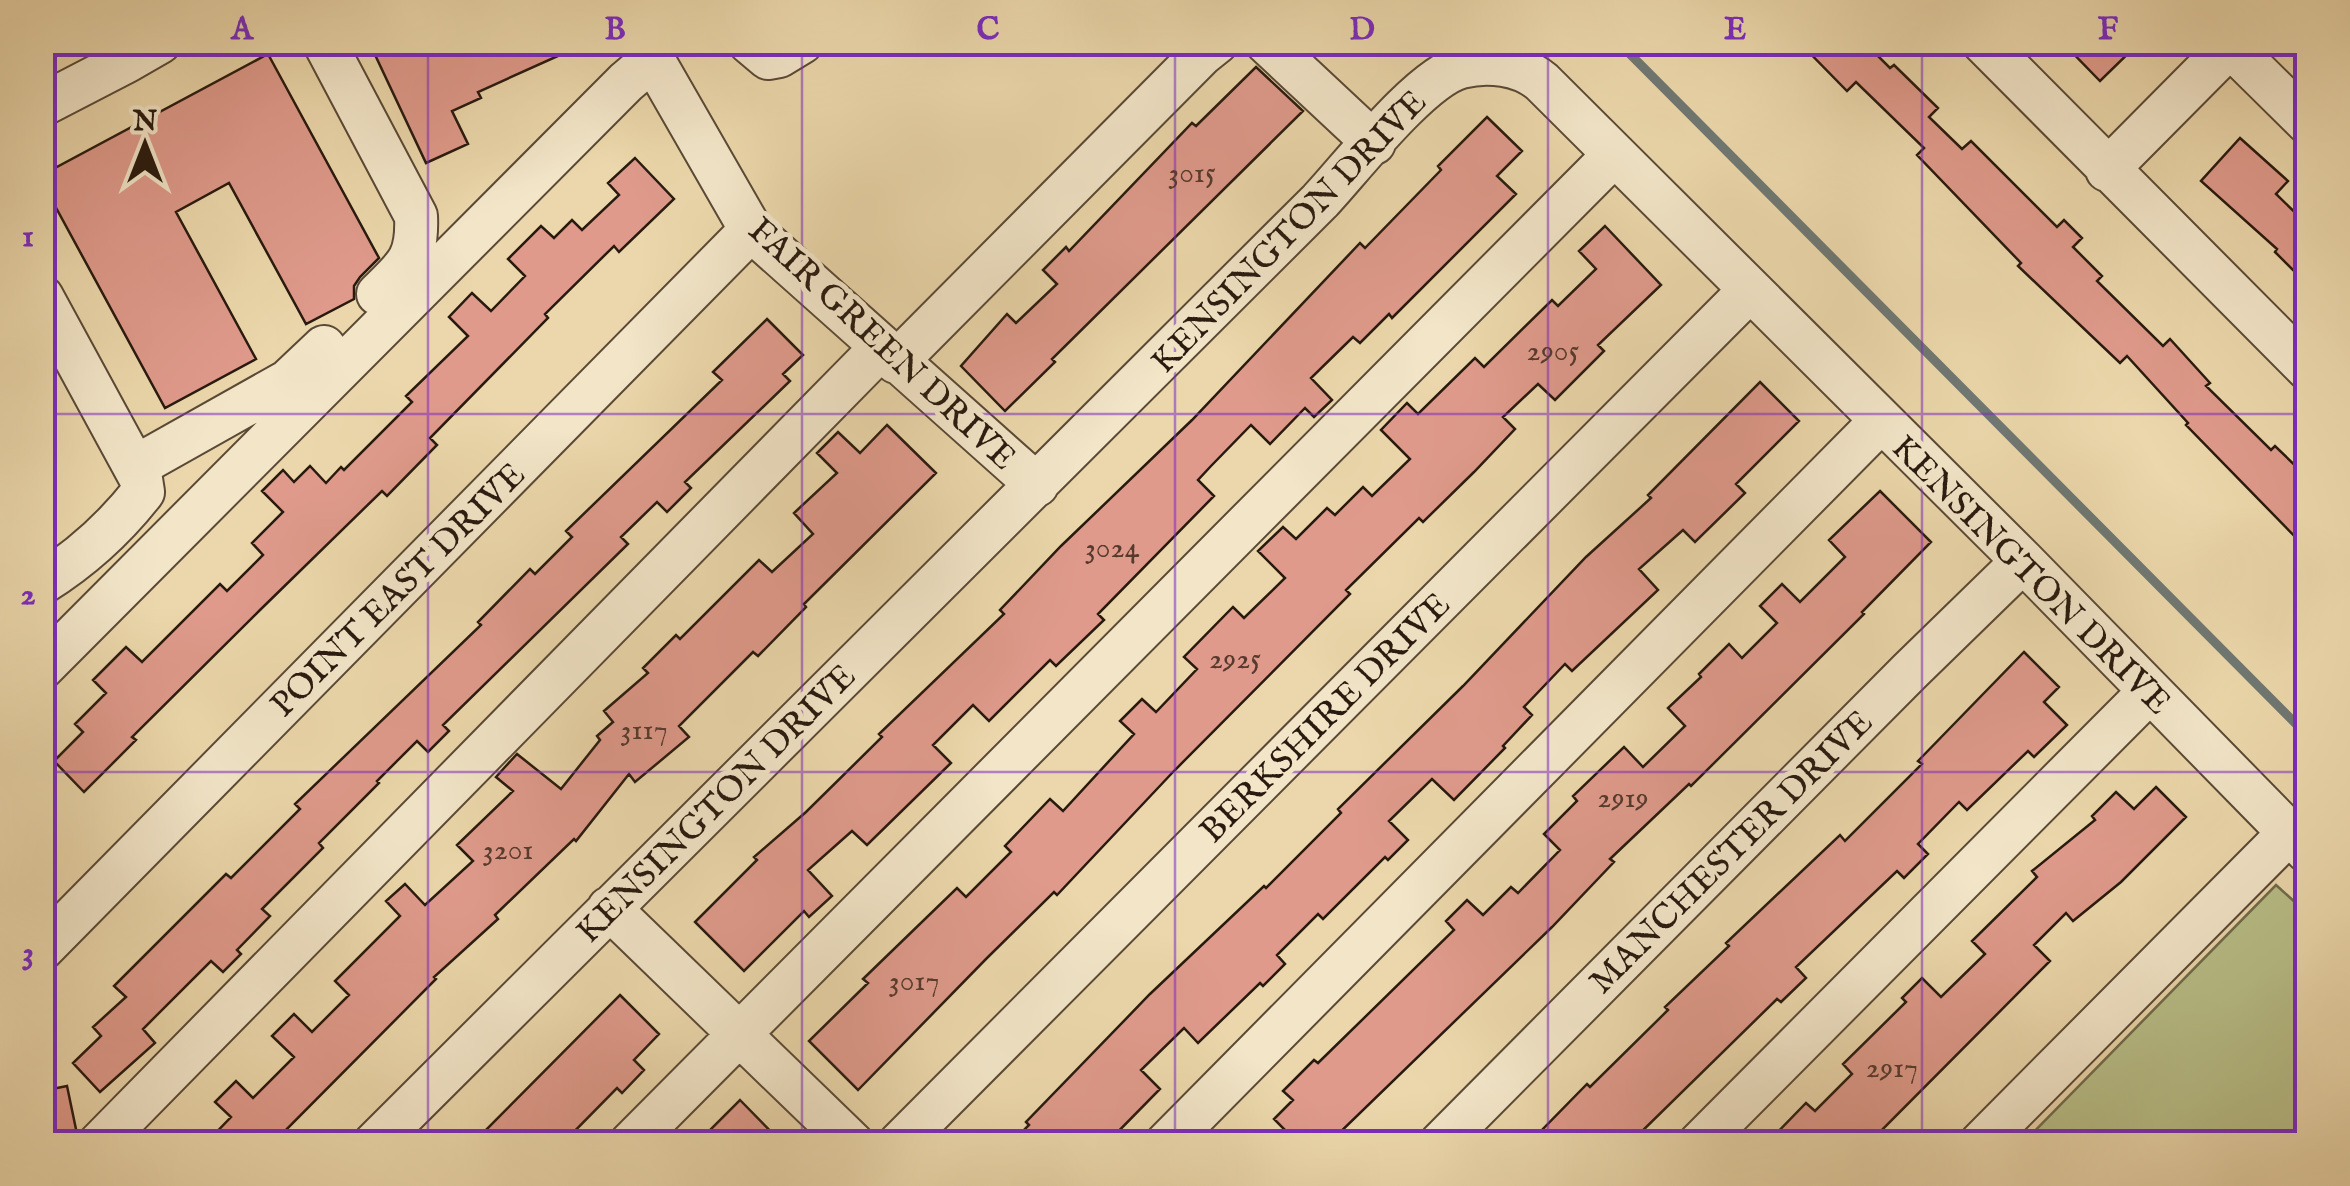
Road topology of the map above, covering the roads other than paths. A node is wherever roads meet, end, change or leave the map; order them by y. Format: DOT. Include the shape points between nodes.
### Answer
graph roads {
  1 [pos="324,42"];
  2 [pos="750,42"];
  3 [pos="802,42"];
  4 [pos="1217,42"];
  5 [pos="1266,42"];
  6 [pos="1983,42"];
  7 [pos="2230,44"];
  8 [pos="135,49"];
  9 [pos="648,51"];
  10 [pos="42,105"];
  11 [pos="2308,123"];
  12 [pos="1374,143"];
  13 [pos="1614,155"];
  14 [pos="2107,170"];
  15 [pos="751,230"];
  16 [pos="1749,291"];
  17 [pos="42,297"];
  18 [pos="889,354"];
  19 [pos="2308,369"];
  20 [pos="1880,421"];
  21 [pos="135,467"];
  22 [pos="1036,484"];
  23 [pos="2022,562"];
  24 [pos="42,583"];
  25 [pos="42,668"];
  26 [pos="2148,692"];
  27 [pos="2297,843"];
  28 [pos="609,908"];
  29 [pos="42,949"];
  30 [pos="739,1036"];
  31 [pos="99,1144"];
  32 [pos="374,1144"];
  33 [pos="630,1144"];
  34 [pos="853,1144"];
  35 [pos="899,1144"];
  36 [pos="1166,1144"];
  37 [pos="1440,1144"];
  38 [pos="1699,1144"];
  39 [pos="1980,1144"];
  1 -- 21 [label="street" via="416,216 410,264 288,381"];
  2 -- 3 [label="street" via="768,58"];
  4 -- 18 [label="street"];
  5 -- 12 [label="street"];
  6 -- 14 [label="street"];
  7 -- 11 [label="street"];
  7 -- 14 [label="street"];
  8 -- 10 [label="street"];
  9 -- 15 [label="street, FAIR GREEN DRIVE"];
  9 -- 25 [label="street" via="626,82"];
  12 -- 13 [label="street, KENSINGTON DRIVE" via="1426,87 1458,68 1494,63 1531,72"];
  12 -- 22 [label="street, KENSINGTON DRIVE"];
  13 -- 16 [label="street, KENSINGTON DRIVE"];
  13 -- 30 [label="street"];
  14 -- 19 [label="street"];
  15 -- 18 [label="street, FAIR GREEN DRIVE"];
  15 -- 29 [label="street, POINT EAST DRIVE"];
  16 -- 20 [label="street, KENSINGTON DRIVE"];
  16 -- 35 [label="street, BERKSHIRE DRIVE"];
  17 -- 21 [label="street"];
  18 -- 22 [label="street, FAIR GREEN DRIVE"];
  18 -- 31 [label="street"];
  20 -- 23 [label="street, KENSINGTON DRIVE"];
  20 -- 36 [label="street"];
  21 -- 24 [label="street" via="143,492 128,511 77,562"];
  22 -- 28 [label="street, KENSINGTON DRIVE"];
  23 -- 26 [label="street, KENSINGTON DRIVE"];
  23 -- 37 [label="street, MANCHESTER DRIVE"];
  26 -- 27 [label="street, KENSINGTON DRIVE"];
  26 -- 38 [label="street"];
  27 -- 39 [label="street"];
  28 -- 30 [label="street"];
  28 -- 32 [label="street, KENSINGTON DRIVE"];
  30 -- 33 [label="street"];
  30 -- 34 [label="street"];
}
